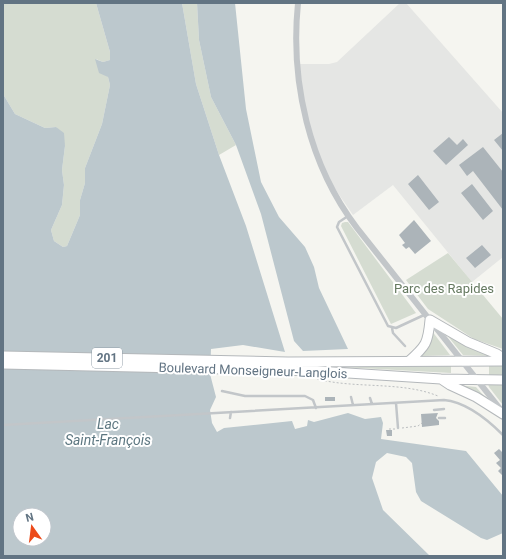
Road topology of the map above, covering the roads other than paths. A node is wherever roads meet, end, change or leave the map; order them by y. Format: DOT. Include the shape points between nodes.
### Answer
graph roads {
  1 [pos="298,3"];
  2 [pos="348,216"];
  3 [pos="428,317"];
  4 [pos="392,328"];
  5 [pos="405,346"];
  6 [pos="3,356"];
  7 [pos="503,359"];
  8 [pos="461,360"];
  9 [pos="409,361"];
  10 [pos="3,364"];
  11 [pos="211,364"];
  12 [pos="441,379"];
  13 [pos="478,380"];
  14 [pos="503,380"];
  15 [pos="222,391"];
  16 [pos="351,397"];
  17 [pos="370,398"];
  18 [pos="396,403"];
  19 [pos="372,404"];
  20 [pos="353,406"];
  21 [pos="316,408"];
  22 [pos="444,409"];
  23 [pos="434,410"];
  24 [pos="230,412"];
  25 [pos="503,414"];
  26 [pos="230,418"];
  27 [pos="439,418"];
  28 [pos="445,418"];
  29 [pos="3,425"];
  30 [pos="398,428"];
  31 [pos="503,435"];
  1 -- 2 [label="street" via="297,64 308,128 320,162"];
  2 -- 3 [label="street"];
  2 -- 4 [label="lane" via="339,222 337,227 382,316"];
  3 -- 4 [label="lane"];
  3 -- 7 [label="highway" via="468,342"];
  3 -- 8 [label="street"];
  3 -- 9 [label="highway" via="429,337 426,345"];
  4 -- 5 [label="lane" via="393,333"];
  6 -- 11 [label="highway, Boulevard Monseigneur-Langlois / 201"];
  7 -- 8 [label="highway, Boulevard Monseigneur-Langlois / 201"];
  8 -- 9 [label="highway, Boulevard Monseigneur-Langlois / 201"];
  8 -- 13 [label="street"];
  9 -- 11 [label="highway, Boulevard Monseigneur-Langlois / 201"];
  10 -- 11 [label="highway, Boulevard Monseigneur-Langlois / 201"];
  11 -- 12 [label="highway, Boulevard Monseigneur-Langlois / 201"];
  12 -- 13 [label="highway, Boulevard Monseigneur-Langlois / 201"];
  12 -- 25 [label="highway"];
  13 -- 14 [label="highway, Boulevard Monseigneur-Langlois / 201"];
  13 -- 25 [label="street"];
  15 -- 21 [label="lane" via="245,396 305,396 313,400"];
  16 -- 20 [label="lane"];
  17 -- 19 [label="lane"];
  18 -- 19 [label="lane"];
  18 -- 30 [label="lane"];
  18 -- 31 [label="lane" via="441,400 457,402"];
  19 -- 20 [label="lane"];
  20 -- 21 [label="lane"];
  21 -- 24 [label="lane"];
  22 -- 23 [label="lane"];
  24 -- 26 [label="lane"];
  24 -- 29 [label="lane"];
  27 -- 28 [label="lane"];
}
